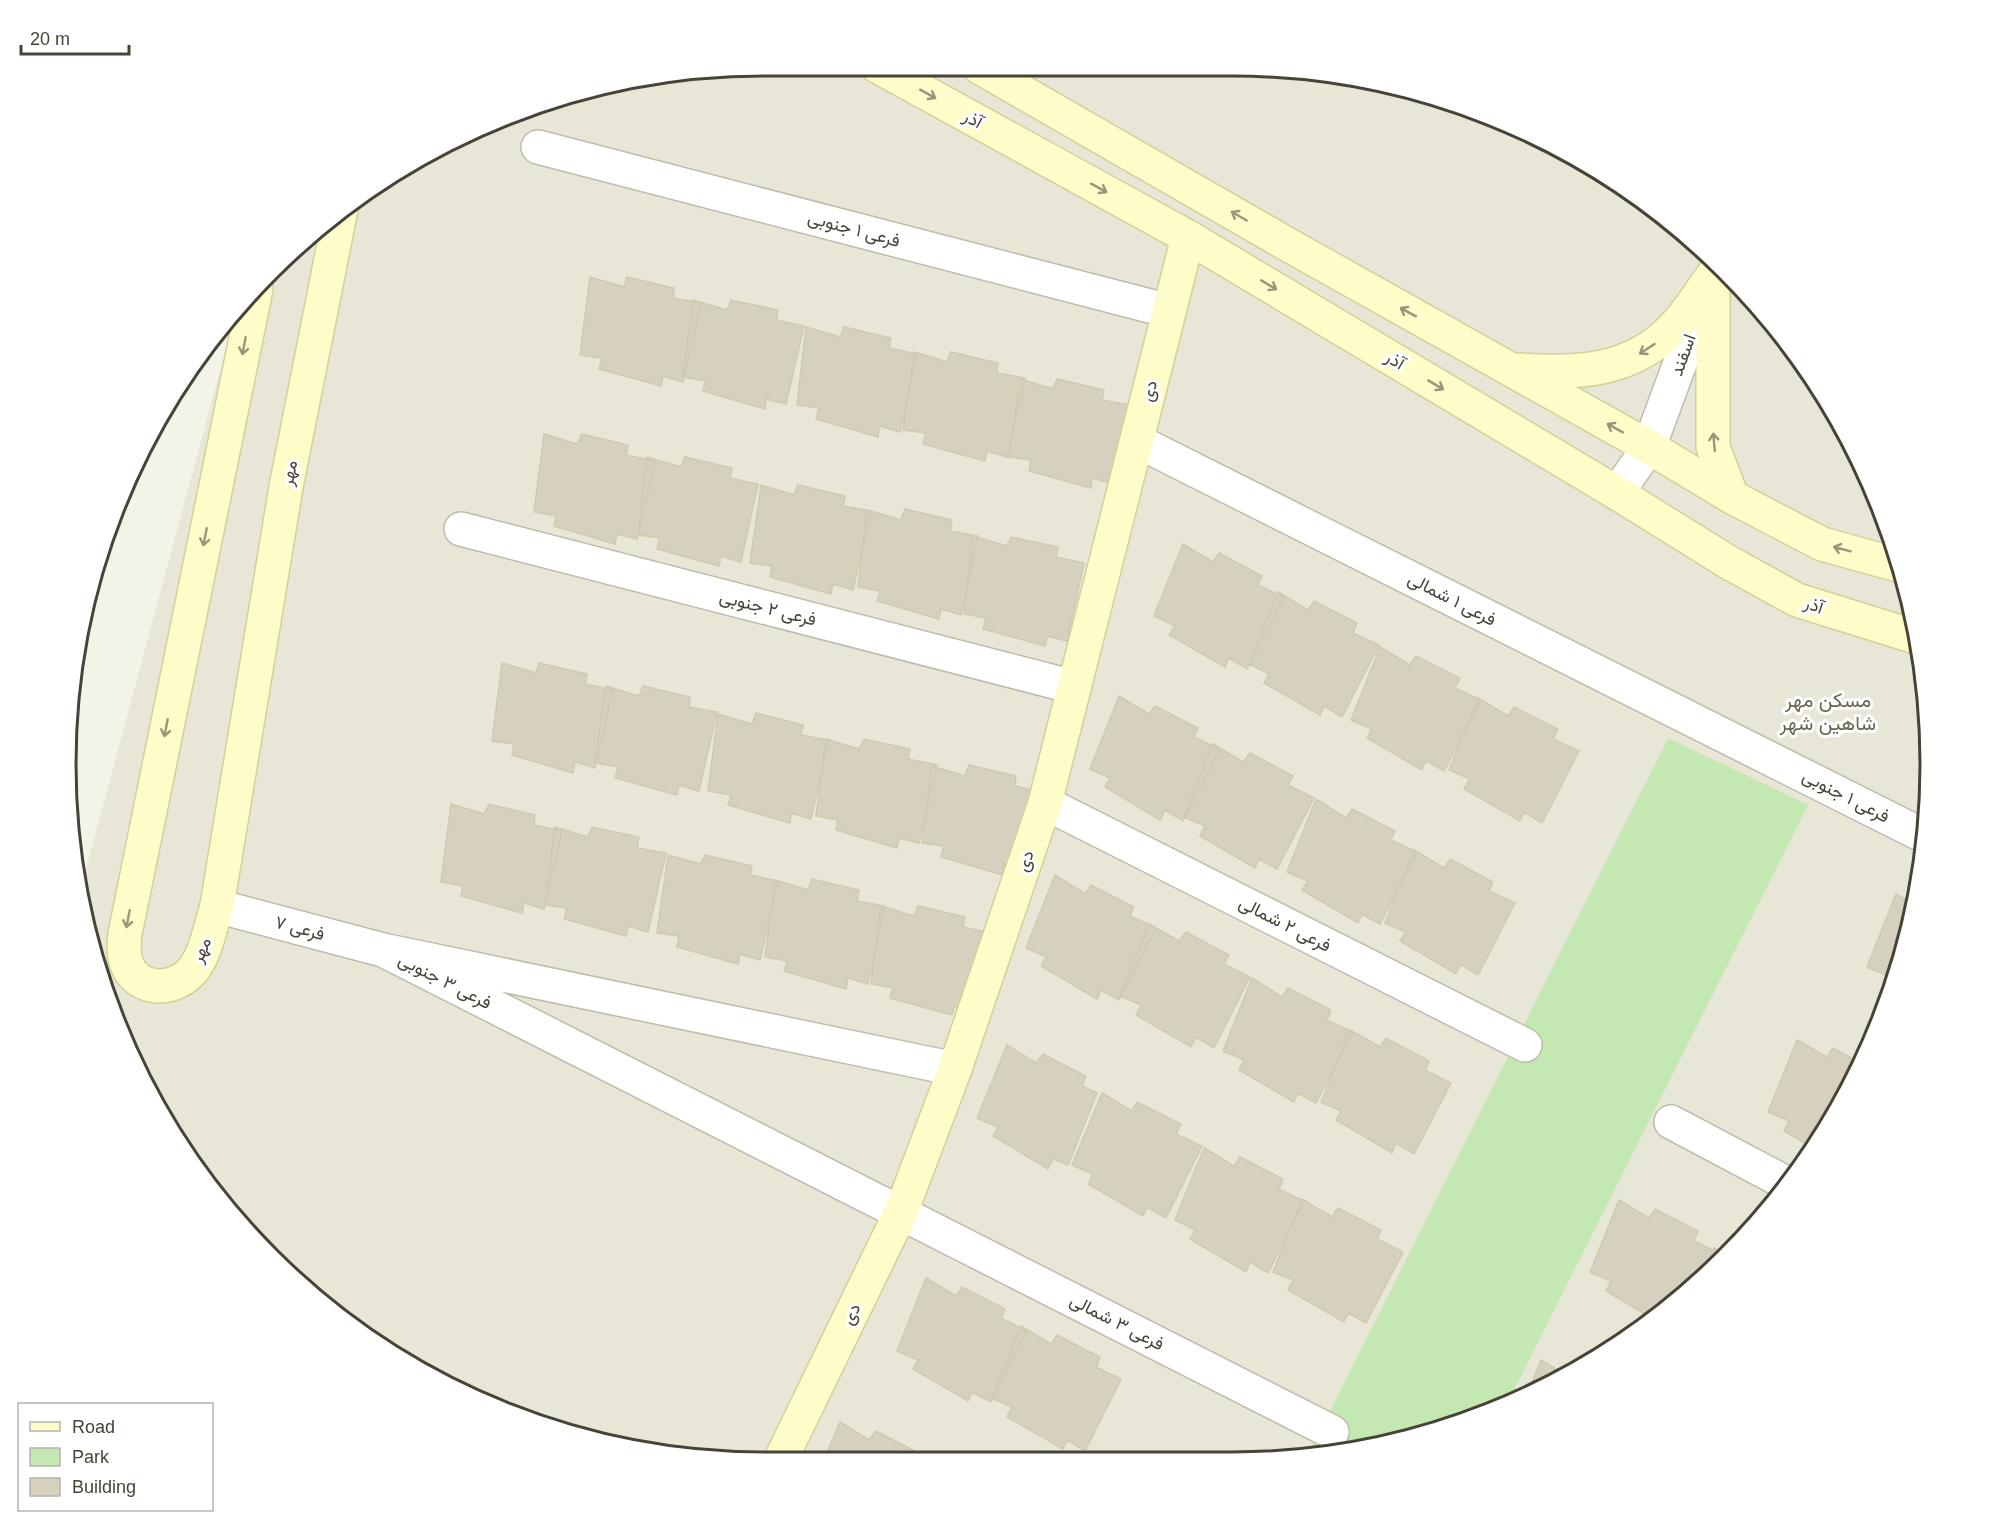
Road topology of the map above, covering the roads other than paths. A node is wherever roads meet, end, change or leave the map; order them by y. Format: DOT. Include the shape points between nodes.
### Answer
graph roads {
  1 [pos="895,76"];
  2 [pos="995,76"];
  3 [pos="538,147"];
  4 [pos="338,226"];
  5 [pos="1188,237"];
  6 [pos="1713,272"];
  7 [pos="1714,273"];
  8 [pos="1715,274"];
  9 [pos="253,305"];
  10 [pos="1170,311"];
  11 [pos="1509,369"];
  12 [pos="1137,441"];
  13 [pos="1649,447"];
  14 [pos="1617,493"];
  15 [pos="1732,497"];
  16 [pos="461,529"];
  17 [pos="1890,563"];
  18 [pos="1908,635"];
  19 [pos="1074,687"];
  20 [pos="1768,757"];
  21 [pos="1045,803"];
  22 [pos="1917,832"];
  23 [pos="217,906"];
  24 [pos="383,950"];
  25 [pos="1525,1045"];
  26 [pos="955,1069"];
  27 [pos="1671,1122"];
  28 [pos="1780,1180"];
  29 [pos="901,1212"];
  30 [pos="1332,1432"];
  31 [pos="784,1453"];
  1 -- 5 [label="street, آذر, one-way"];
  11 -- 2 [label="street, one-way"];
  3 -- 10 [label="street, فرعی ۱ جنوبی"];
  4 -- 23 [label="street, مهر" via="286,487"];
  5 -- 10 [label="street, دی"];
  5 -- 14 [label="street, آذر, one-way"];
  6 -- 11 [label="street, one-way" via="1675,327 1646,352 1603,368 1563,373"];
  7 -- 13 [label="street, اسفند"];
  15 -- 8 [label="street, one-way" via="1713,447"];
  9 -- 23 [label="street, مهر, one-way" via="125,934 126,963 135,976 155,987 179,981 190,973 199,961"];
  10 -- 12 [label="street, دی"];
  13 -- 11 [label="street, one-way"];
  12 -- 19 [label="street, دی"];
  12 -- 20 [label="street, فرعی ۱ شمالی"];
  13 -- 14 [label="street, اسفند"];
  13 -- 15 [label="street"];
  14 -- 18 [label="street, آذر" via="1797,600"];
  17 -- 15 [label="street, one-way" via="1822,544"];
  16 -- 19 [label="street, فرعی ۲ جنوبی"];
  19 -- 21 [label="street, دی"];
  20 -- 22 [label="street, فرعی ۱ جنوبی"];
  21 -- 25 [label="street, فرعی ۲ شمالی"];
  21 -- 26 [label="street, دی"];
  23 -- 24 [label="street, فرعی ۷"];
  24 -- 26 [label="street, فرعی ۳ جنوبی"];
  24 -- 29 [label="street, فرعی ۳ جنوبی"];
  26 -- 29 [label="street, دی"];
  27 -- 28 [label="street"];
  29 -- 30 [label="street, فرعی ۳ شمالی"];
  29 -- 31 [label="street, دی"];
}
